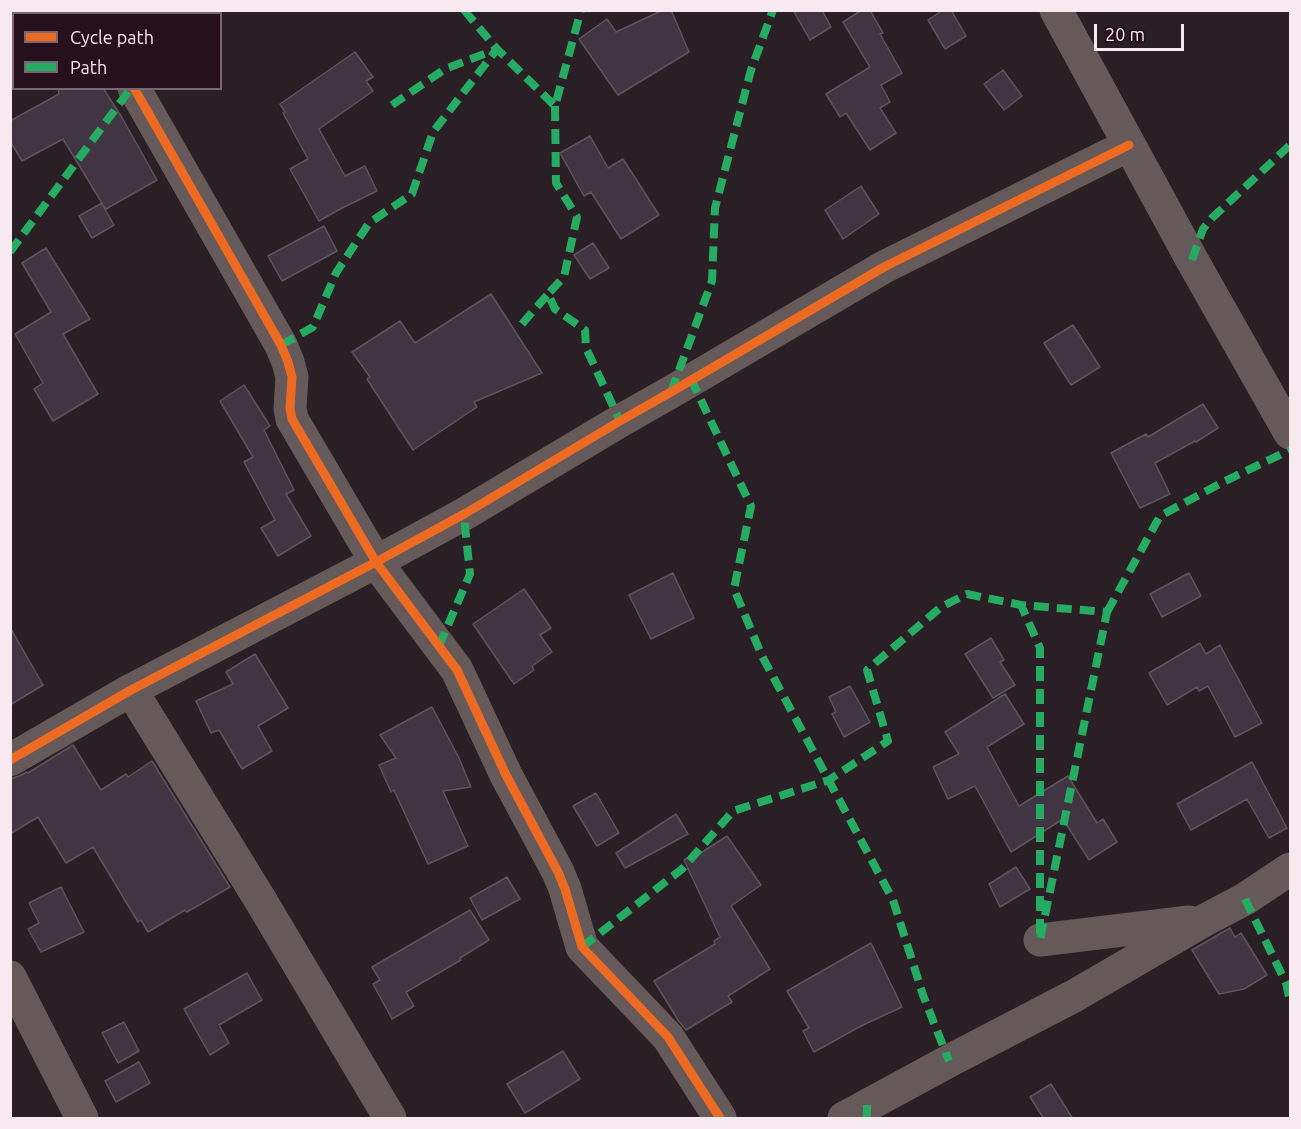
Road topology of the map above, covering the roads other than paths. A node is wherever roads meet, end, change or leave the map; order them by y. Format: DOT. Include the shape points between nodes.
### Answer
graph roads {
  1 [pos="1056,10"];
  2 [pos="135,90"];
  3 [pos="1130,145"];
  4 [pos="1290,433"];
  5 [pos="376,562"];
  6 [pos="132,690"];
  7 [pos="10,760"];
  8 [pos="1290,869"];
  9 [pos="1203,921"];
  10 [pos="1040,940"];
  11 [pos="10,977"];
  12 [pos="82,1119"];
  13 [pos="390,1119"];
  14 [pos="720,1119"];
  15 [pos="844,1119"];
  1 -- 3 [label="street"];
  2 -- 5 [label="street" via="281,345 292,377 292,419"];
  3 -- 4 [label="street"];
  3 -- 5 [label="street" via="884,267"];
  5 -- 6 [label="street"];
  5 -- 14 [label="street" via="457,669 506,776 558,872 582,947 668,1037"];
  6 -- 7 [label="street"];
  6 -- 13 [label="street"];
  8 -- 9 [label="street"];
  9 -- 10 [label="street"];
  9 -- 15 [label="street" via="1074,996"];
  11 -- 12 [label="street"];
}
